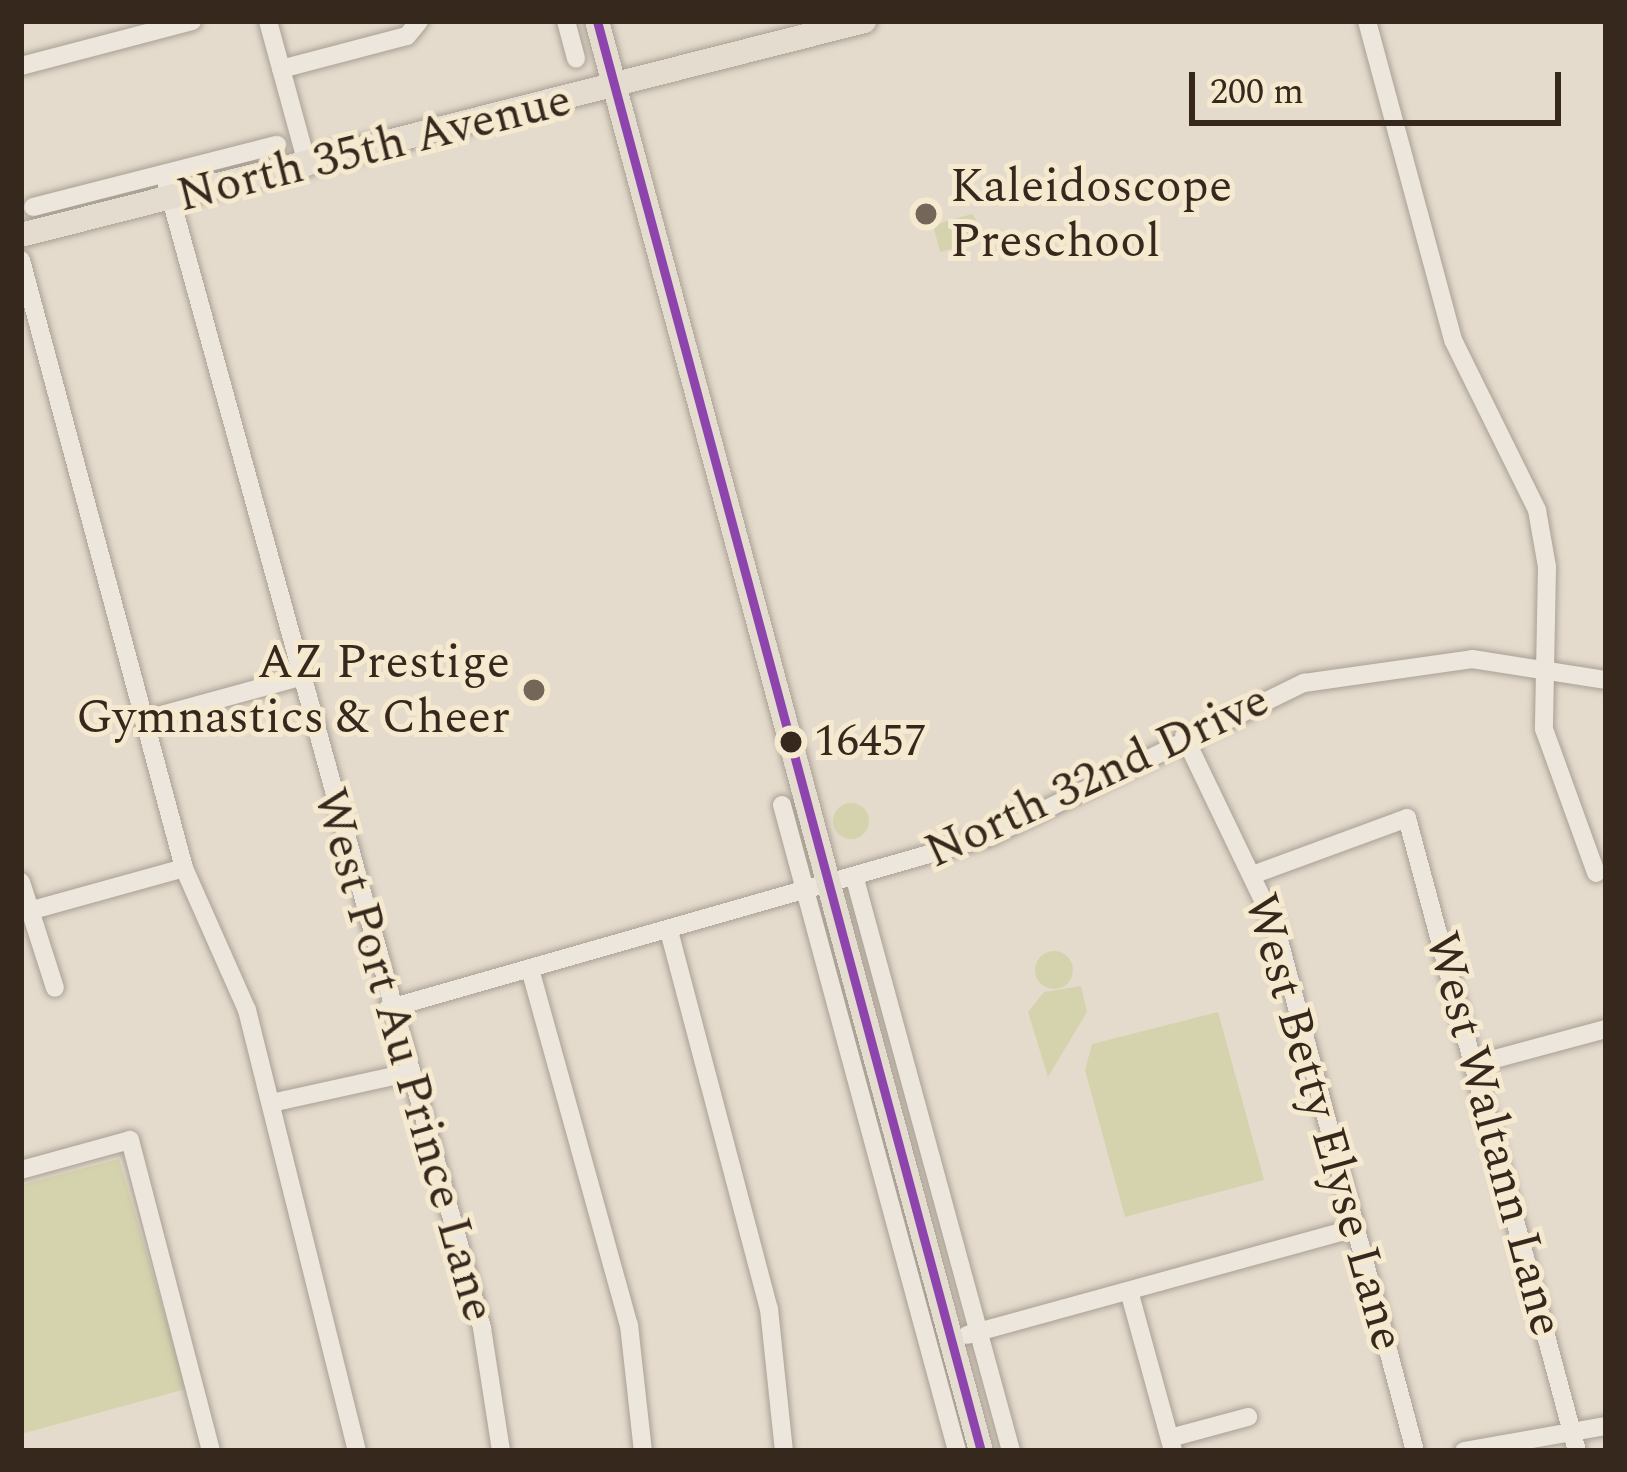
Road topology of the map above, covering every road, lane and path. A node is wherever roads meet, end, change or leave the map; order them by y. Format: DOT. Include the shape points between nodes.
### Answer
graph roads {
  1 [pos="192,21"];
  2 [pos="268,21"];
  3 [pos="566,21"];
  4 [pos="597,21"];
  5 [pos="864,21"];
  6 [pos="1367,21"];
  7 [pos="420,24"];
  8 [pos="576,59"];
  9 [pos="21,66"];
  10 [pos="281,69"];
  11 [pos="616,88"];
  12 [pos="277,145"];
  13 [pos="308,167"];
  14 [pos="164,174"];
  15 [pos="170,200"];
  16 [pos="33,208"];
  17 [pos="21,235"];
  18 [pos="21,260"];
  19 [pos="1543,663"];
  20 [pos="297,678"];
  21 [pos="1606,680"];
  22 [pos="143,720"];
  23 [pos="1184,736"];
  24 [pos="782,806"];
  25 [pos="184,868"];
  26 [pos="1596,873"];
  27 [pos="1255,874"];
  28 [pos="855,879"];
  29 [pos="21,882"];
  30 [pos="816,891"];
  31 [pos="29,911"];
  32 [pos="669,931"];
  33 [pos="530,969"];
  34 [pos="55,988"];
  35 [pos="387,1009"];
  36 [pos="1606,1029"];
  37 [pos="1476,1064"];
  38 [pos="408,1073"];
  39 [pos="271,1103"];
  40 [pos="21,1170"];
  41 [pos="1356,1228"];
  42 [pos="1129,1291"];
  43 [pos="980,1332"];
  44 [pos="951,1340"];
  45 [pos="1248,1417"];
  46 [pos="1606,1426"];
  47 [pos="1575,1442"];
  48 [pos="1171,1445"];
  49 [pos="211,1451"];
  50 [pos="357,1451"];
  51 [pos="501,1451"];
  52 [pos="643,1451"];
  53 [pos="784,1451"];
  54 [pos="957,1451"];
  55 [pos="981,1451"];
  56 [pos="1011,1451"];
  57 [pos="1415,1451"];
  58 [pos="1465,1451"];
  1 -- 9 [label="street"];
  2 -- 10 [label="street"];
  3 -- 8 [label="street"];
  4 -- 11 [label="main road"];
  5 -- 11 [label="main road, North 35th Avenue"];
  6 -- 19 [label="street" via="1453,340 1537,510"];
  7 -- 10 [label="street"];
  10 -- 13 [label="street"];
  11 -- 13 [label="main road, North 35th Avenue"];
  11 -- 30 [label="main road"];
  12 -- 14 [label="street, North 35th Avenue"];
  13 -- 15 [label="main road, North 35th Avenue"];
  14 -- 15 [label="street, West Port Au Prince Lane"];
  14 -- 16 [label="street, North 35th Avenue"];
  15 -- 17 [label="main road, North 35th Avenue"];
  15 -- 20 [label="street, West Port Au Prince Lane"];
  18 -- 22 [label="street"];
  19 -- 21 [label="street, North 32nd Drive"];
  19 -- 23 [label="street, North 32nd Drive" via="1364,669 1304,682"];
  19 -- 26 [label="street" via="1556,779"];
  20 -- 22 [label="street"];
  20 -- 35 [label="street, West Port Au Prince Lane"];
  22 -- 25 [label="street"];
  23 -- 27 [label="street, West Betty Elyse Lane"];
  23 -- 28 [label="street, North 32nd Drive" via="1016,825"];
  24 -- 30 [label="street"];
  25 -- 31 [label="street"];
  25 -- 39 [label="street" via="247,1010"];
  27 -- 37 [label="street, West Waltann Lane" via="1407,818"];
  27 -- 41 [label="street, West Betty Elyse Lane"];
  28 -- 30 [label="street, North 32nd Drive"];
  28 -- 43 [label="street"];
  29 -- 31 [label="street"];
  30 -- 32 [label="street, North 32nd Drive"];
  30 -- 44 [label="main road"];
  30 -- 54 [label="street"];
  31 -- 34 [label="street"];
  32 -- 33 [label="street, North 32nd Drive"];
  32 -- 53 [label="street" via="769,1309"];
  33 -- 35 [label="street, North 32nd Drive"];
  33 -- 52 [label="street" via="629,1325"];
  35 -- 38 [label="street, West Port Au Prince Lane"];
  36 -- 37 [label="street"];
  37 -- 47 [label="street, West Waltann Lane"];
  38 -- 39 [label="street"];
  38 -- 51 [label="street, West Port Au Prince Lane" via="491,1364"];
  39 -- 50 [label="street"];
  40 -- 49 [label="street" via="130,1140"];
  41 -- 42 [label="street"];
  41 -- 57 [label="street, West Betty Elyse Lane"];
  42 -- 43 [label="street"];
  42 -- 48 [label="street"];
  43 -- 44 [label="street"];
  43 -- 56 [label="street"];
  44 -- 55 [label="main road"];
  45 -- 48 [label="street"];
  46 -- 47 [label="street"];
  47 -- 58 [label="street"];
}
